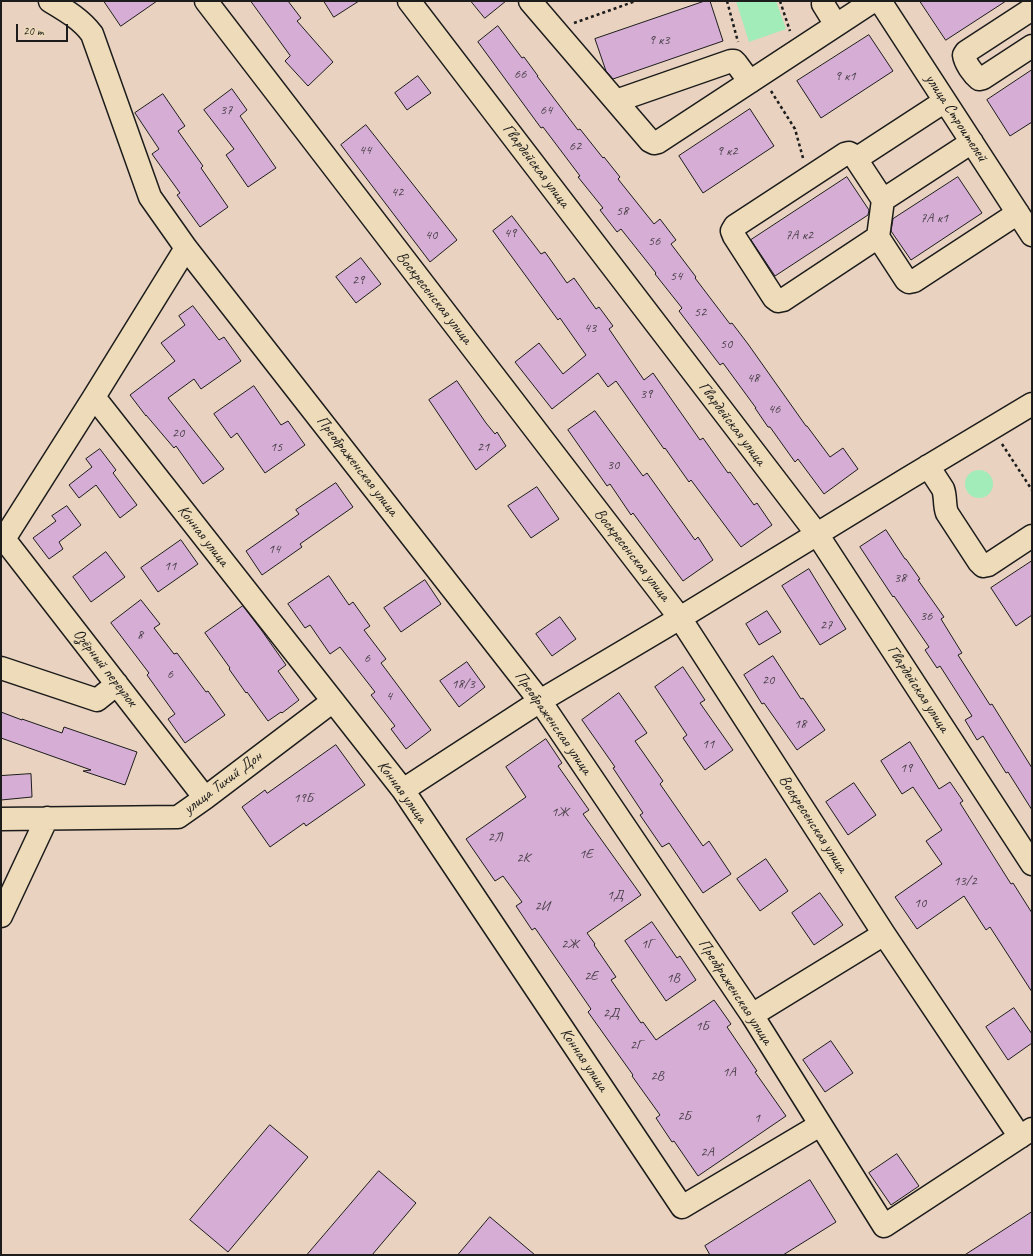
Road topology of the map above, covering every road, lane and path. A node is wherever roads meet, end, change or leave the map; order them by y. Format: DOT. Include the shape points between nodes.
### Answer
graph roads {
  1 [pos="50,1"];
  2 [pos="206,1"];
  3 [pos="409,1"];
  4 [pos="530,1"];
  5 [pos="636,1"];
  6 [pos="780,1"];
  7 [pos="873,1"];
  8 [pos="880,1"];
  9 [pos="823,4"];
  10 [pos="1032,9"];
  11 [pos="569,25"];
  12 [pos="836,25"];
  13 [pos="790,31"];
  14 [pos="1032,46"];
  15 [pos="750,82"];
  16 [pos="616,101"];
  17 [pos="945,101"];
  18 [pos="972,142"];
  19 [pos="856,159"];
  20 [pos="883,200"];
  21 [pos="1018,213"];
  22 [pos="1032,235"];
  23 [pos="878,237"];
  24 [pos="186,248"];
  25 [pos="94,397"];
  26 [pos="1032,404"];
  27 [pos="992,428"];
  28 [pos="928,466"];
  29 [pos="1032,490"];
  30 [pos="817,534"];
  31 [pos="1032,536"];
  32 [pos="680,618"];
  33 [pos="1,668"];
  34 [pos="117,684"];
  35 [pos="333,701"];
  36 [pos="540,701"];
  37 [pos="403,790"];
  38 [pos="205,798"];
  39 [pos="47,818"];
  40 [pos="1,819"];
  41 [pos="1032,864"];
  42 [pos="1,916"];
  43 [pos="884,934"];
  44 [pos="752,1015"];
  45 [pos="820,1125"];
  46 [pos="1026,1133"];
  1 -- 24 [label="street, Преображенская улица" via="76,18 92,34 150,197"];
  2 -- 32 [label="street, Воскресенская улица"];
  3 -- 30 [label="street, Гвардейская улица"];
  4 -- 16 [label="street"];
  5 -- 11 [label="path"];
  6 -- 13 [label="path"];
  7 -- 12 [label="street"];
  8 -- 17 [label="street, улица Строителей"];
  9 -- 12 [label="street"];
  10 -- 14 [label="street" via="964,55 979,79"];
  12 -- 15 [label="street"];
  15 -- 16 [label="street" via="734,61"];
  15 -- 16 [label="street" via="654,143"];
  17 -- 18 [label="street, улица Строителей"];
  17 -- 19 [label="street"];
  18 -- 20 [label="street"];
  18 -- 21 [label="street, улица Строителей"];
  19 -- 20 [label="street"];
  19 -- 23 [label="street" via="849,153 845,154 735,226 732,231 778,301"];
  20 -- 23 [label="street"];
  21 -- 22 [label="street, улица Строителей"];
  21 -- 23 [label="street" via="914,282 906,280"];
  24 -- 25 [label="street"];
  24 -- 36 [label="street, Преображенская улица"];
  25 -- 34 [label="street, Озёрный переулок" via="4,539"];
  25 -- 35 [label="street, Конная улица"];
  26 -- 27 [label="street"];
  27 -- 28 [label="street"];
  27 -- 29 [label="path"];
  28 -- 30 [label="street"];
  28 -- 31 [label="street" via="945,494 944,507 947,513 983,566"];
  30 -- 32 [label="street"];
  30 -- 41 [label="street, Гвардейская улица"];
  32 -- 36 [label="street"];
  32 -- 43 [label="street, Воскресенская улица"];
  33 -- 34 [label="street" via="97,700"];
  34 -- 38 [label="street, Озёрный переулок"];
  35 -- 37 [label="street, Конная улица"];
  35 -- 38 [label="street, улица Тихий Дон"];
  36 -- 37 [label="street"];
  36 -- 44 [label="street, Преображенская улица"];
  37 -- 45 [label="street, Конная улица" via="682,1207"];
  38 -- 39 [label="street, улица Тихий Дон" via="178,817"];
  39 -- 40 [label="street, улица Тихий Дон"];
  39 -- 42 [label="street"];
  43 -- 44 [label="street"];
  43 -- 46 [label="street, Воскресенская улица"];
  44 -- 45 [label="street, Преображенская улица"];
  45 -- 46 [label="street, Преображенская улица" via="884,1226"];
}
